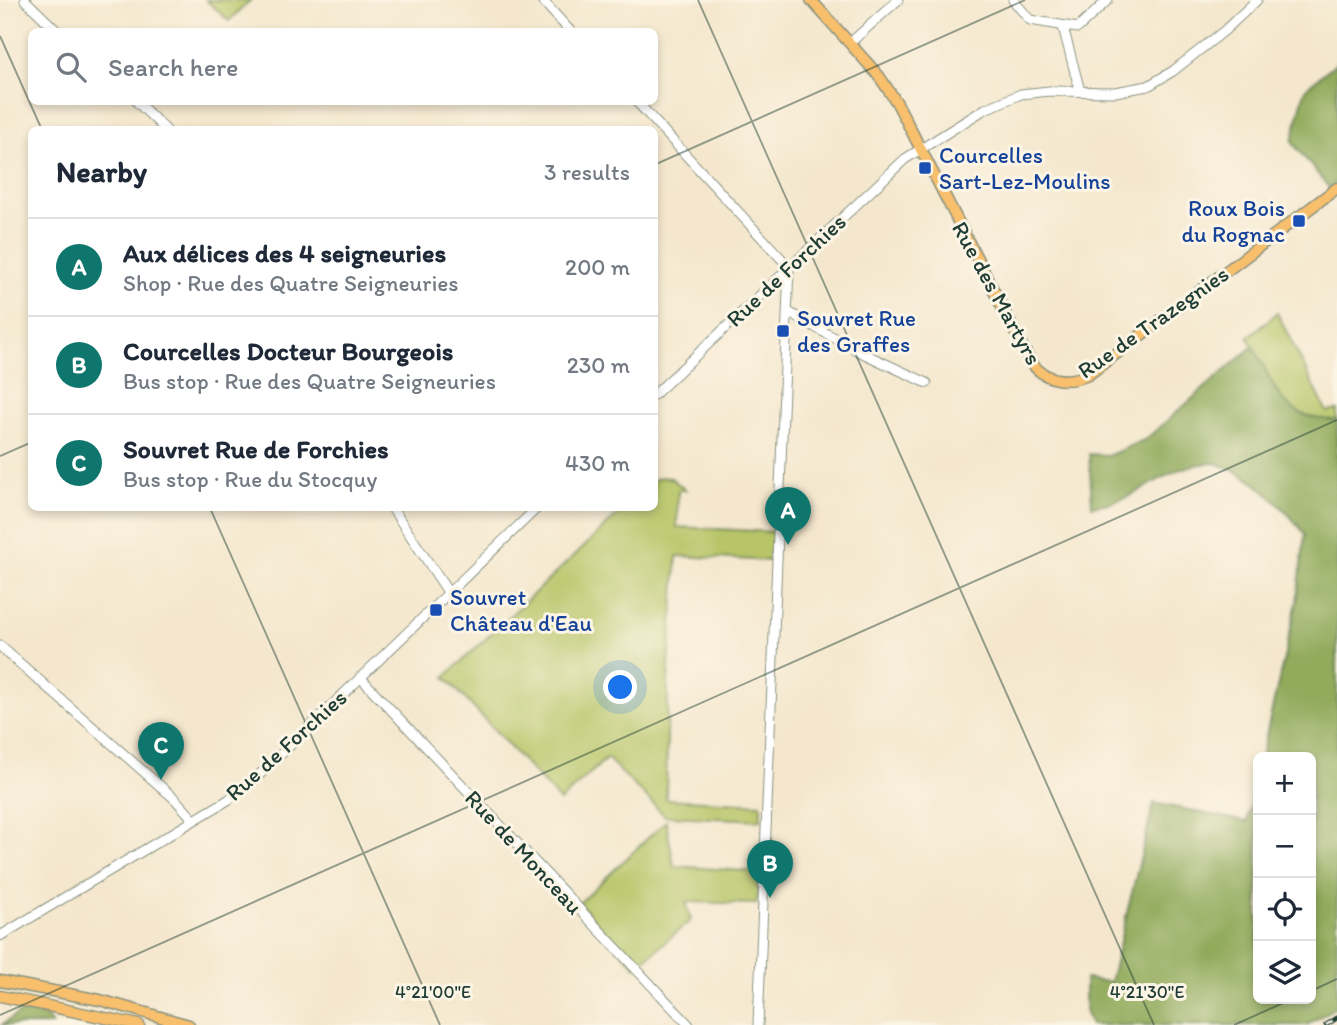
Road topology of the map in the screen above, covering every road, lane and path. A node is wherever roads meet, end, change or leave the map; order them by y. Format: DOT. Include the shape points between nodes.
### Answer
graph roads {
  1 [pos="25,0"];
  2 [pos="542,0"];
  3 [pos="811,0"];
  4 [pos="898,0"];
  5 [pos="1013,0"];
  6 [pos="1108,0"];
  7 [pos="1257,0"];
  8 [pos="1063,27"];
  9 [pos="54,28"];
  10 [pos="567,28"];
  11 [pos="850,43"];
  12 [pos="1080,91"];
  13 [pos="140,105"];
  14 [pos="640,105"];
  15 [pos="162,126"];
  16 [pos="921,148"];
  17 [pos="1337,188"];
  18 [pos="789,267"];
  19 [pos="788,312"];
  20 [pos="1070,380"];
  21 [pos="927,383"];
  22 [pos="658,391"];
  23 [pos="395,511"];
  24 [pos="534,511"];
  25 [pos="448,592"];
  26 [pos="0,646"];
  27 [pos="360,677"];
  28 [pos="194,820"];
  29 [pos="0,936"];
  30 [pos="0,981"];
  31 [pos="0,996"];
  32 [pos="139,1025"];
  33 [pos="189,1025"];
  34 [pos="689,1025"];
  35 [pos="758,1025"];
  1 -- 9 [label="street"];
  2 -- 10 [label="street"];
  3 -- 11 [label="main road, Rue des Martyrs"];
  4 -- 11 [label="street"];
  5 -- 8 [label="street" via="1030,20"];
  6 -- 8 [label="street" via="1077,28"];
  7 -- 12 [label="street, Rue de Forchies" via="1156,82 1124,92"];
  8 -- 12 [label="street"];
  11 -- 16 [label="main road, Rue des Martyrs" via="884,82"];
  12 -- 16 [label="street, Rue de Forchies" via="1038,91 1004,99"];
  13 -- 15 [label="street"];
  14 -- 18 [label="street"];
  16 -- 18 [label="street, Rue de Forchies"];
  16 -- 20 [label="main road, Rue des Martyrs" via="1031,364 1050,377"];
  17 -- 20 [label="main road, Rue de Trazegnies" via="1085,376"];
  18 -- 19 [label="street"];
  18 -- 22 [label="street, Rue de Forchies"];
  19 -- 21 [label="street"];
  19 -- 35 [label="street"];
  23 -- 25 [label="street"];
  24 -- 25 [label="street, Rue de Forchies"];
  25 -- 27 [label="street, Rue de Forchies"];
  26 -- 28 [label="street"];
  27 -- 28 [label="street, Rue de Forchies" via="254,780"];
  27 -- 34 [label="street, Rue de Monceau"];
  28 -- 29 [label="street, Rue de Forchies"];
  30 -- 33 [label="main road" via="100,1000"];
  31 -- 32 [label="main road"];
}
